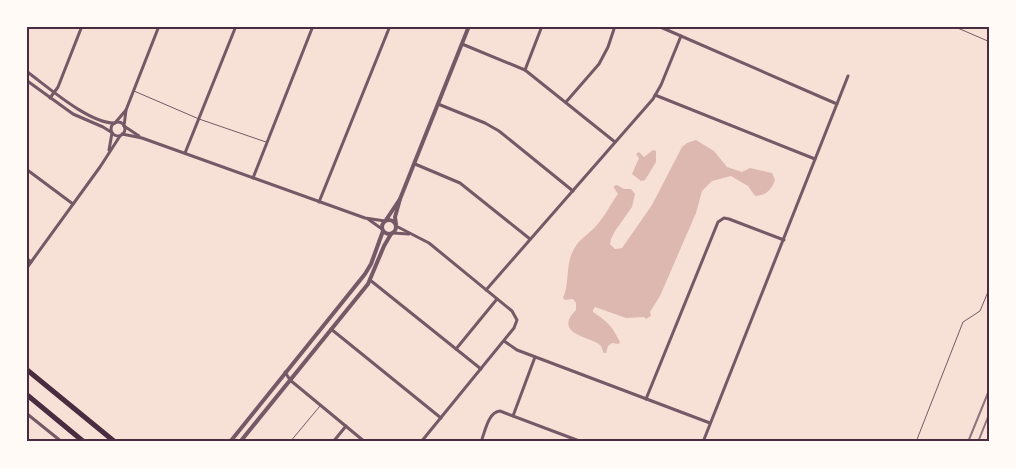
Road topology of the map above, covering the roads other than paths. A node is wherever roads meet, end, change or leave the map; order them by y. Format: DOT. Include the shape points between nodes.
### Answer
graph roads {
  1 [pos="82,26"];
  2 [pos="159,26"];
  3 [pos="236,26"];
  4 [pos="313,26"];
  5 [pos="390,26"];
  6 [pos="469,26"];
  7 [pos="542,26"];
  8 [pos="615,26"];
  9 [pos="658,26"];
  10 [pos="953,26"];
  11 [pos="681,36"];
  12 [pos="990,42"];
  13 [pos="462,44"];
  14 [pos="525,70"];
  15 [pos="26,71"];
  16 [pos="848,76"];
  17 [pos="26,80"];
  18 [pos="134,91"];
  19 [pos="55,92"];
  20 [pos="656,95"];
  21 [pos="50,98"];
  22 [pos="566,102"];
  23 [pos="438,104"];
  24 [pos="837,104"];
  25 [pos="126,110"];
  26 [pos="199,118"];
  27 [pos="115,123"];
  28 [pos="124,126"];
  29 [pos="112,133"];
  30 [pos="121,135"];
  31 [pos="142,138"];
  32 [pos="267,142"];
  33 [pos="615,142"];
  34 [pos="108,153"];
  35 [pos="185,154"];
  36 [pos="815,159"];
  37 [pos="415,164"];
  38 [pos="26,169"];
  39 [pos="253,178"];
  40 [pos="572,191"];
  41 [pos="400,200"];
  42 [pos="319,202"];
  43 [pos="73,204"];
  44 [pos="365,218"];
  45 [pos="385,220"];
  46 [pos="396,225"];
  47 [pos="382,230"];
  48 [pos="392,233"];
  49 [pos="410,234"];
  50 [pos="530,239"];
  51 [pos="784,240"];
  52 [pos="26,258"];
  53 [pos="31,262"];
  54 [pos="26,269"];
  55 [pos="370,280"];
  56 [pos="990,287"];
  57 [pos="486,290"];
  58 [pos="498,299"];
  59 [pos="331,329"];
  60 [pos="504,341"];
  61 [pos="456,349"];
  62 [pos="536,356"];
  63 [pos="26,369"];
  64 [pos="481,369"];
  65 [pos="285,372"];
  66 [pos="290,380"];
  67 [pos="26,394"];
  68 [pos="646,399"];
  69 [pos="320,405"];
  70 [pos="26,413"];
  71 [pos="513,416"];
  72 [pos="440,418"];
  73 [pos="710,423"];
  74 [pos="346,426"];
  75 [pos="61,441"];
  76 [pos="84,442"];
  77 [pos="115,442"];
  78 [pos="230,442"];
  79 [pos="240,442"];
  80 [pos="290,442"];
  81 [pos="333,442"];
  82 [pos="365,442"];
  83 [pos="422,442"];
  84 [pos="481,442"];
  85 [pos="582,442"];
  86 [pos="703,442"];
  87 [pos="916,442"];
  1 -- 19 [label="street"];
  2 -- 18 [label="street"];
  3 -- 26 [label="street"];
  4 -- 32 [label="street"];
  5 -- 42 [label="street"];
  6 -- 13 [label="street"];
  7 -- 14 [label="street"];
  8 -- 22 [label="street" via="599,64"];
  9 -- 11 [label="street"];
  10 -- 12 [label="lane"];
  11 -- 20 [label="street"];
  11 -- 24 [label="street"];
  13 -- 14 [label="street"];
  13 -- 23 [label="street"];
  14 -- 22 [label="street"];
  15 -- 19 [label="street"];
  16 -- 24 [label="street"];
  17 -- 21 [label="street"];
  18 -- 25 [label="street"];
  18 -- 26 [label="lane"];
  19 -- 21 [label="street"];
  19 -- 27 [label="street" via="82,112"];
  20 -- 33 [label="street"];
  20 -- 36 [label="street"];
  21 -- 29 [label="street" via="80,118"];
  22 -- 33 [label="street"];
  23 -- 37 [label="street"];
  23 -- 40 [label="street" via="499,131"];
  24 -- 36 [label="street"];
  25 -- 27 [label="street"];
  25 -- 28 [label="street"];
  26 -- 32 [label="lane"];
  26 -- 35 [label="street"];
  27 -- 28 [label="street"];
  27 -- 29 [label="street" via="111,127"];
  28 -- 30 [label="street"];
  28 -- 31 [label="street"];
  29 -- 30 [label="street"];
  29 -- 34 [label="street"];
  30 -- 31 [label="street"];
  30 -- 34 [label="street"];
  31 -- 35 [label="street"];
  32 -- 39 [label="street"];
  33 -- 40 [label="street"];
  34 -- 43 [label="street"];
  35 -- 39 [label="street"];
  36 -- 51 [label="street"];
  37 -- 41 [label="street"];
  37 -- 50 [label="street" via="460,183"];
  38 -- 43 [label="street"];
  39 -- 42 [label="street"];
  40 -- 50 [label="street"];
  41 -- 45 [label="street"];
  41 -- 46 [label="street"];
  42 -- 44 [label="street"];
  43 -- 53 [label="street"];
  44 -- 45 [label="street"];
  44 -- 47 [label="street"];
  45 -- 46 [label="street"];
  45 -- 47 [label="street"];
  46 -- 48 [label="street"];
  46 -- 49 [label="street"];
  47 -- 48 [label="street"];
  47 -- 65 [label="street" via="365,274"];
  48 -- 49 [label="street"];
  48 -- 55 [label="street"];
  49 -- 57 [label="street" via="429,243"];
  50 -- 57 [label="street"];
  51 -- 68 [label="street" via="729,219 718,222"];
  51 -- 73 [label="street"];
  52 -- 53 [label="street"];
  53 -- 54 [label="street"];
  55 -- 59 [label="street"];
  55 -- 61 [label="street"];
  56 -- 87 [label="lane" via="980,311 963,322"];
  57 -- 58 [label="street"];
  58 -- 60 [label="street" via="517,320"];
  58 -- 61 [label="street"];
  59 -- 66 [label="street"];
  59 -- 72 [label="street"];
  60 -- 62 [label="street" via="517,350"];
  60 -- 64 [label="street"];
  61 -- 64 [label="street"];
  62 -- 68 [label="street"];
  62 -- 71 [label="street"];
  63 -- 77 [label="highway"];
  64 -- 72 [label="street"];
  65 -- 66 [label="street"];
  65 -- 78 [label="street"];
  66 -- 69 [label="street"];
  66 -- 79 [label="street"];
  67 -- 76 [label="highway"];
  68 -- 73 [label="street"];
  69 -- 74 [label="street"];
  69 -- 80 [label="lane"];
  70 -- 75 [label="street"];
  71 -- 84 [label="street" via="494,413"];
  71 -- 85 [label="street"];
  72 -- 83 [label="street"];
  73 -- 86 [label="street"];
  74 -- 81 [label="street"];
  74 -- 82 [label="street"];
}
